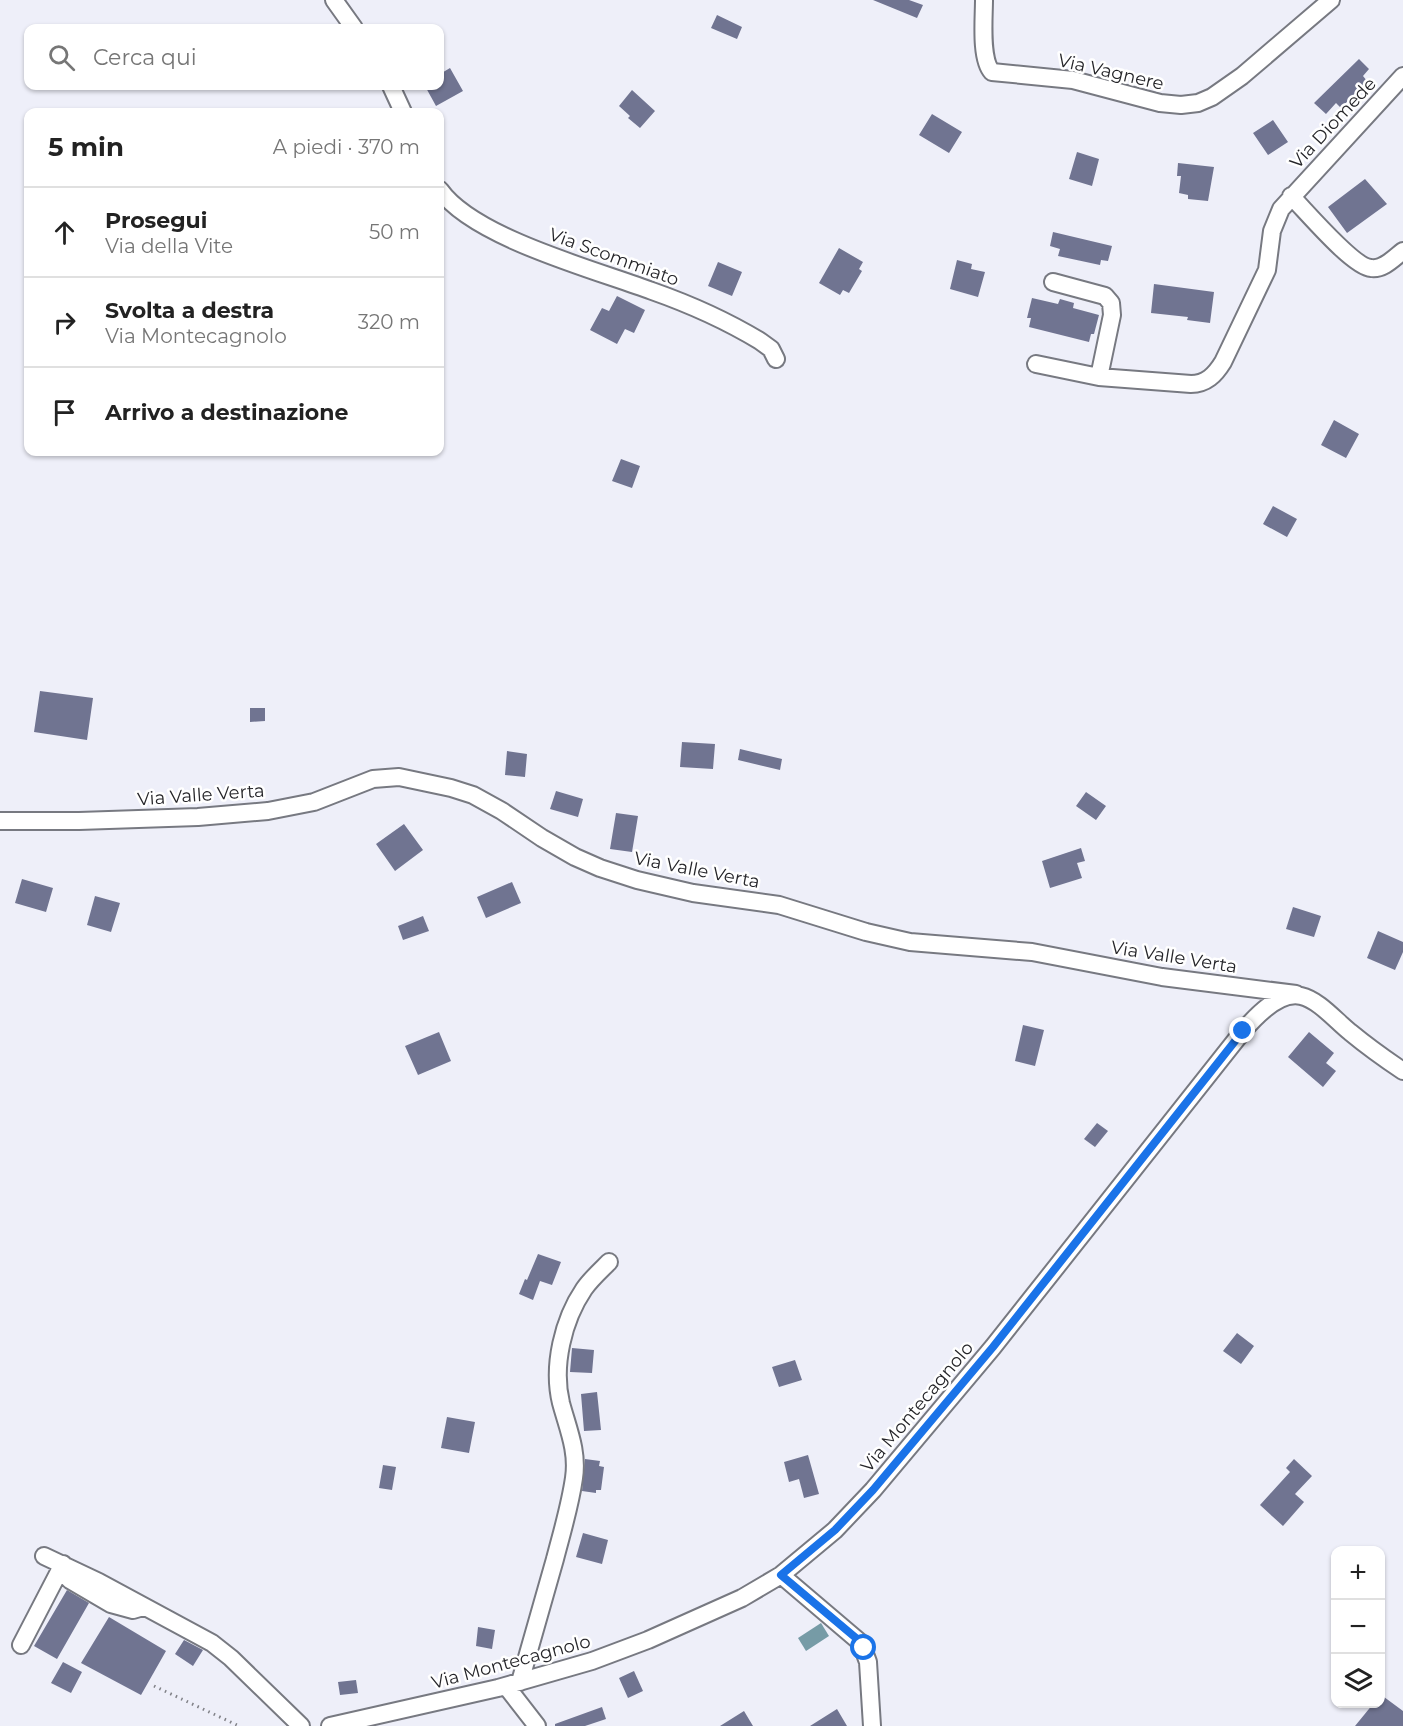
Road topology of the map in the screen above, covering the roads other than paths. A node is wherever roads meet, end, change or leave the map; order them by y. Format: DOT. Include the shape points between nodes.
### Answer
graph roads {
  1 [pos="334,0"];
  2 [pos="984,0"];
  3 [pos="1331,0"];
  4 [pos="351,24"];
  5 [pos="1403,76"];
  6 [pos="393,90"];
  7 [pos="401,108"];
  8 [pos="444,195"];
  9 [pos="1291,196"];
  10 [pos="1403,251"];
  11 [pos="1053,282"];
  12 [pos="776,358"];
  13 [pos="1036,364"];
  14 [pos="1099,377"];
  15 [pos="0,820"];
  16 [pos="1299,996"];
  17 [pos="1403,1071"];
  18 [pos="609,1262"];
  19 [pos="44,1556"];
  20 [pos="63,1564"];
  21 [pos="781,1575"];
  22 [pos="21,1645"];
  23 [pos="513,1684"];
  24 [pos="301,1726"];
  25 [pos="330,1726"];
  26 [pos="537,1726"];
  27 [pos="872,1726"];
  1 -- 4 [label="street"];
  2 -- 3 [label="street, Via Vagnere" via="985,57 992,72 1062,78 1144,100 1181,105 1205,101 1235,82"];
  5 -- 9 [label="street, Via Diomede"];
  6 -- 7 [label="street"];
  8 -- 12 [label="street, Via Scommiato" via="465,215 499,233 688,306 765,343"];
  9 -- 10 [label="street, Via Diomede" via="1365,267 1380,267"];
  9 -- 14 [label="street, Via Diomede" via="1276,219 1265,276 1214,375 1195,384"];
  11 -- 14 [label="street" via="1101,294 1111,303 1113,315"];
  13 -- 14 [label="street, Via Diomede"];
  15 -- 16 [label="street, Via Valle Verta" via="79,821 268,811 314,802 374,779 399,777 473,795 575,857 638,880 778,906 910,942 1032,952 1162,977"];
  16 -- 17 [label="street" via="1312,1001"];
  16 -- 21 [label="street, Via Montecagnolo" via="1276,1002 1247,1026 993,1347 868,1496"];
  18 -- 23 [label="street" via="578,1299 561,1350 559,1392 575,1448 575,1472 568,1512"];
  19 -- 20 [label="street"];
  20 -- 22 [label="street"];
  20 -- 24 [label="street" via="64,1574 70,1580 111,1604 133,1610 144,1606 219,1648"];
  21 -- 23 [label="street, Via Montecagnolo" via="742,1598 628,1648"];
  21 -- 27 [label="street" via="861,1643 868,1662"];
  23 -- 25 [label="street, Via Montecagnolo"];
  23 -- 26 [label="street"];
}
